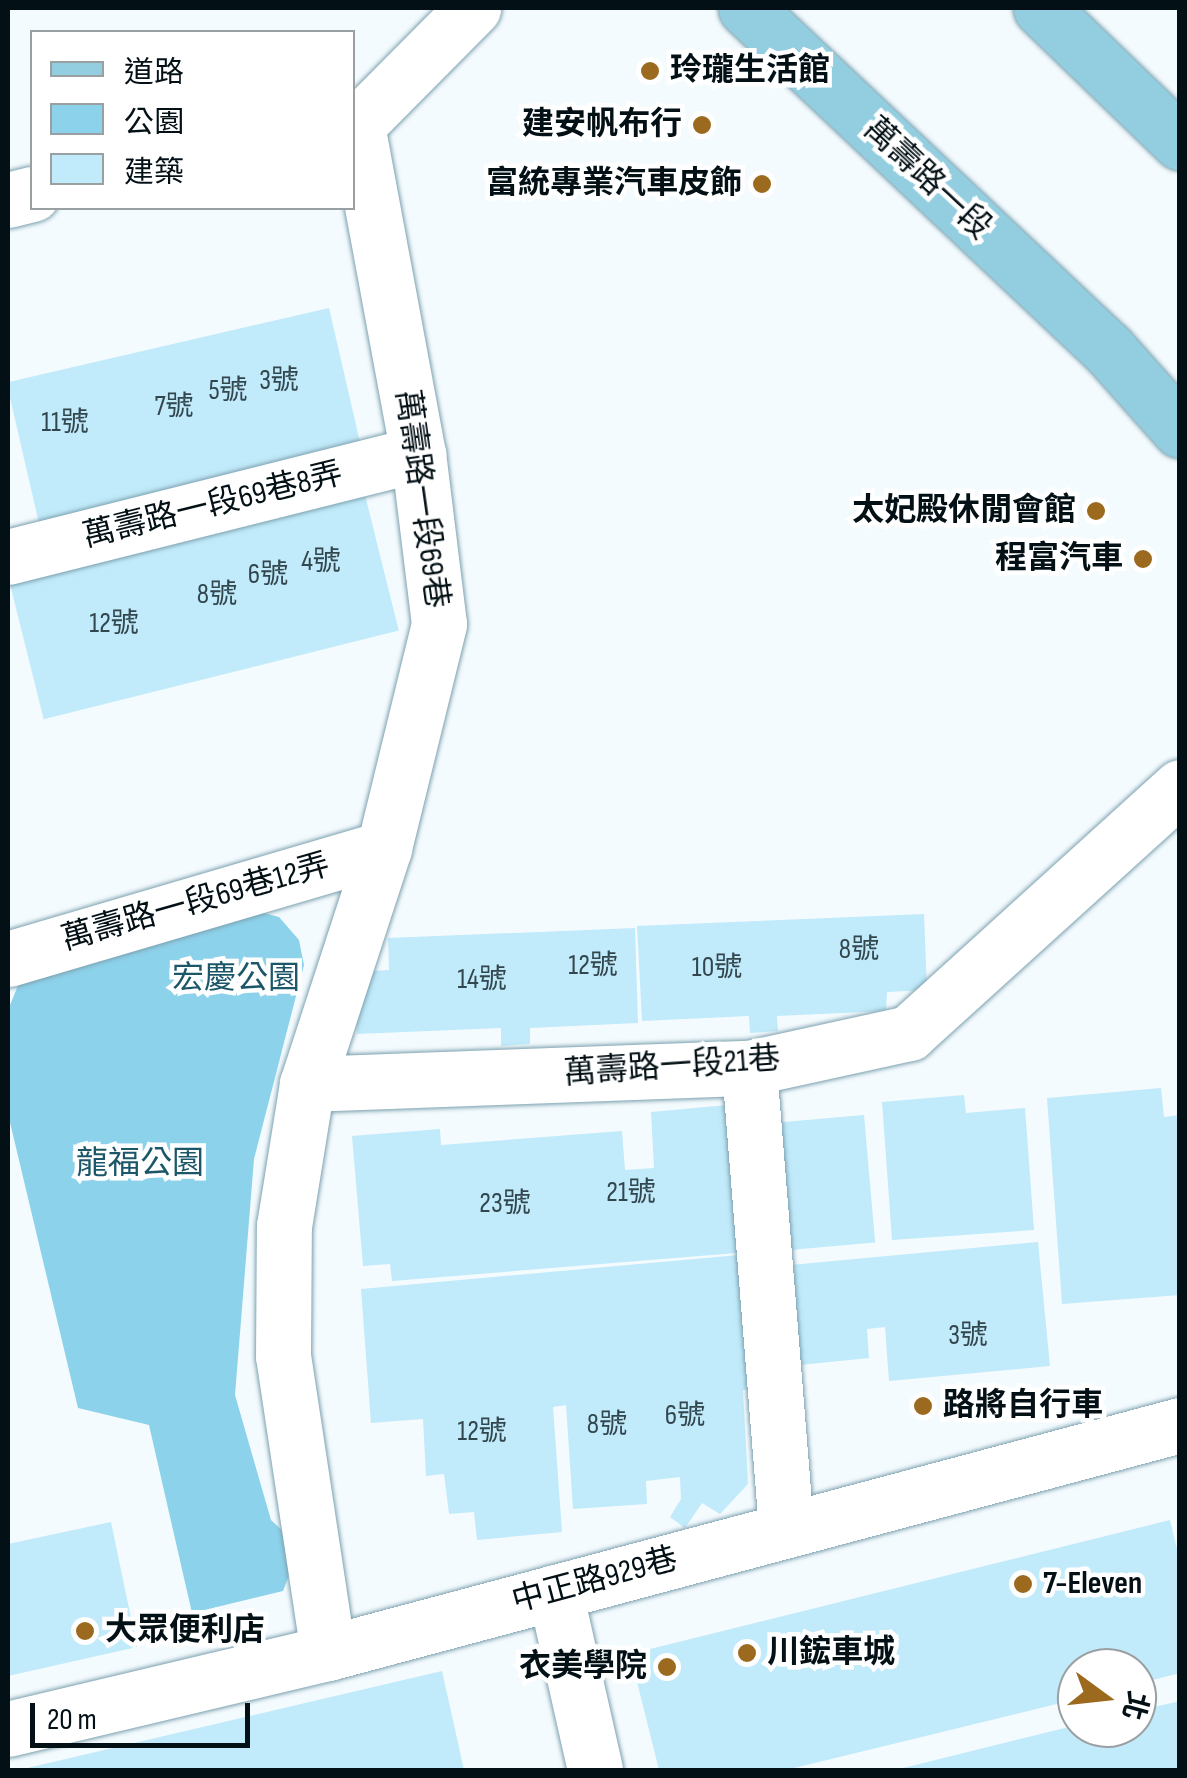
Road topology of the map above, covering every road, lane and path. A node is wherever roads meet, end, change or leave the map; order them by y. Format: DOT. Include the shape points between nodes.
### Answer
graph roads {
  1 [pos="472,8"];
  2 [pos="746,8"];
  3 [pos="1042,8"];
  4 [pos="355,125"];
  5 [pos="1180,142"];
  6 [pos="1180,430"];
  7 [pos="418,454"];
  8 [pos="8,558"];
  9 [pos="1180,787"];
  10 [pos="384,848"];
  11 [pos="8,959"];
  12 [pos="749,1068"];
  13 [pos="307,1084"];
  14 [pos="1180,1425"];
  15 [pos="786,1530"];
  16 [pos="555,1592"];
  17 [pos="328,1654"];
  18 [pos="8,1730"];
  19 [pos="596,1770"];
  1 -- 4 [label="lane, 萬壽路一段69巷"];
  2 -- 6 [label="main road, 萬壽路一段" via="1109,350"];
  3 -- 5 [label="main road"];
  4 -- 7 [label="lane, 萬壽路一段69巷"];
  7 -- 8 [label="lane, 萬壽路一段69巷8弄"];
  7 -- 10 [label="lane, 萬壽路一段69巷" via="439,624"];
  9 -- 12 [label="lane, 萬壽路一段21巷" via="909,1034"];
  10 -- 11 [label="lane, 萬壽路一段69巷12弄"];
  10 -- 13 [label="lane, 萬壽路一段69巷"];
  12 -- 13 [label="lane, 萬壽路一段21巷"];
  12 -- 15 [label="lane"];
  13 -- 17 [label="lane, 萬壽路一段69巷" via="284,1226 283,1356"];
  14 -- 15 [label="lane, 中正路929巷"];
  15 -- 16 [label="lane, 中正路929巷"];
  16 -- 17 [label="lane, 中正路929巷"];
  16 -- 19 [label="lane"];
  17 -- 18 [label="lane, 中正路929巷"];
}
